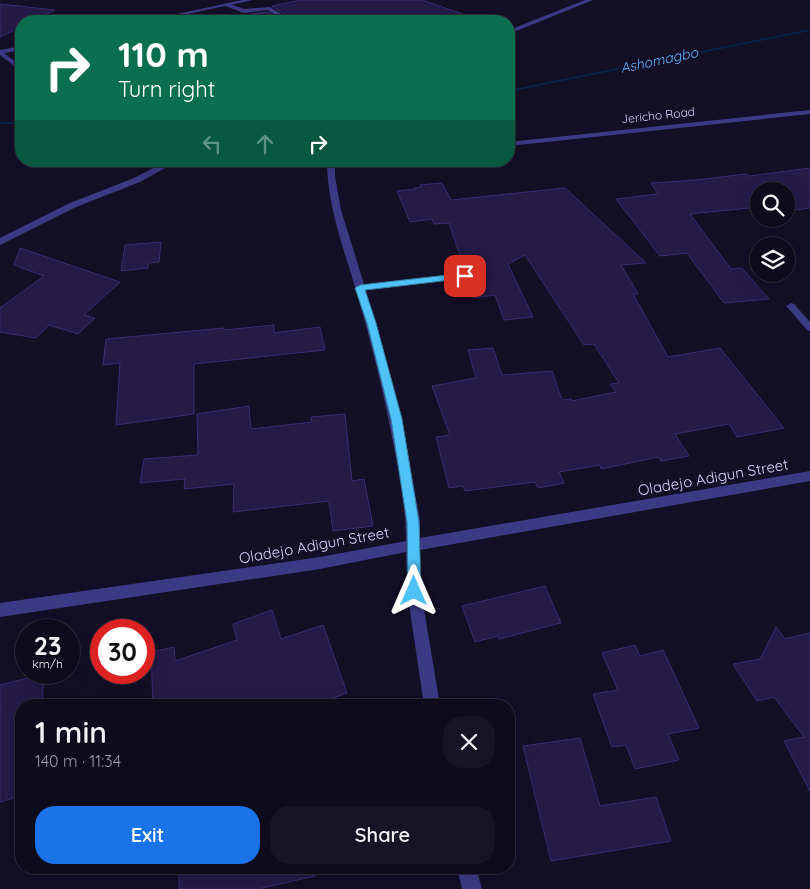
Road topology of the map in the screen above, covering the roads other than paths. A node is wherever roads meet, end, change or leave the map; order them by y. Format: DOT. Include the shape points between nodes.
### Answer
graph roads {
  1 [pos="250,0"];
  2 [pos="590,0"];
  3 [pos="227,5"];
  4 [pos="178,15"];
  5 [pos="280,15"];
  6 [pos="515,30"];
  7 [pos="15,49"];
  8 [pos="0,52"];
  9 [pos="15,64"];
  10 [pos="810,112"];
  11 [pos="515,143"];
  12 [pos="162,167"];
  13 [pos="331,167"];
  14 [pos="0,242"];
  15 [pos="465,276"];
  16 [pos="360,288"];
  17 [pos="791,306"];
  18 [pos="810,328"];
  19 [pos="810,476"];
  20 [pos="414,544"];
  21 [pos="0,610"];
  22 [pos="431,699"];
  23 [pos="468,874"];
  24 [pos="472,889"];
  1 -- 3 [label="street"];
  2 -- 6 [label="street"];
  3 -- 4 [label="street"];
  3 -- 5 [label="lane" via="244,11 268,8"];
  7 -- 8 [label="street"];
  8 -- 9 [label="street"];
  10 -- 11 [label="street, Jericho Road"];
  12 -- 14 [label="street" via="73,205"];
  13 -- 16 [label="street" via="337,210"];
  15 -- 16 [label="lane"];
  16 -- 20 [label="street" via="396,419"];
  17 -- 18 [label="lane"];
  19 -- 20 [label="street, Oladejo Adigun Street"];
  20 -- 21 [label="street, Oladejo Adigun Street" via="320,563"];
  20 -- 22 [label="street" via="414,591"];
  23 -- 24 [label="street"];
}
